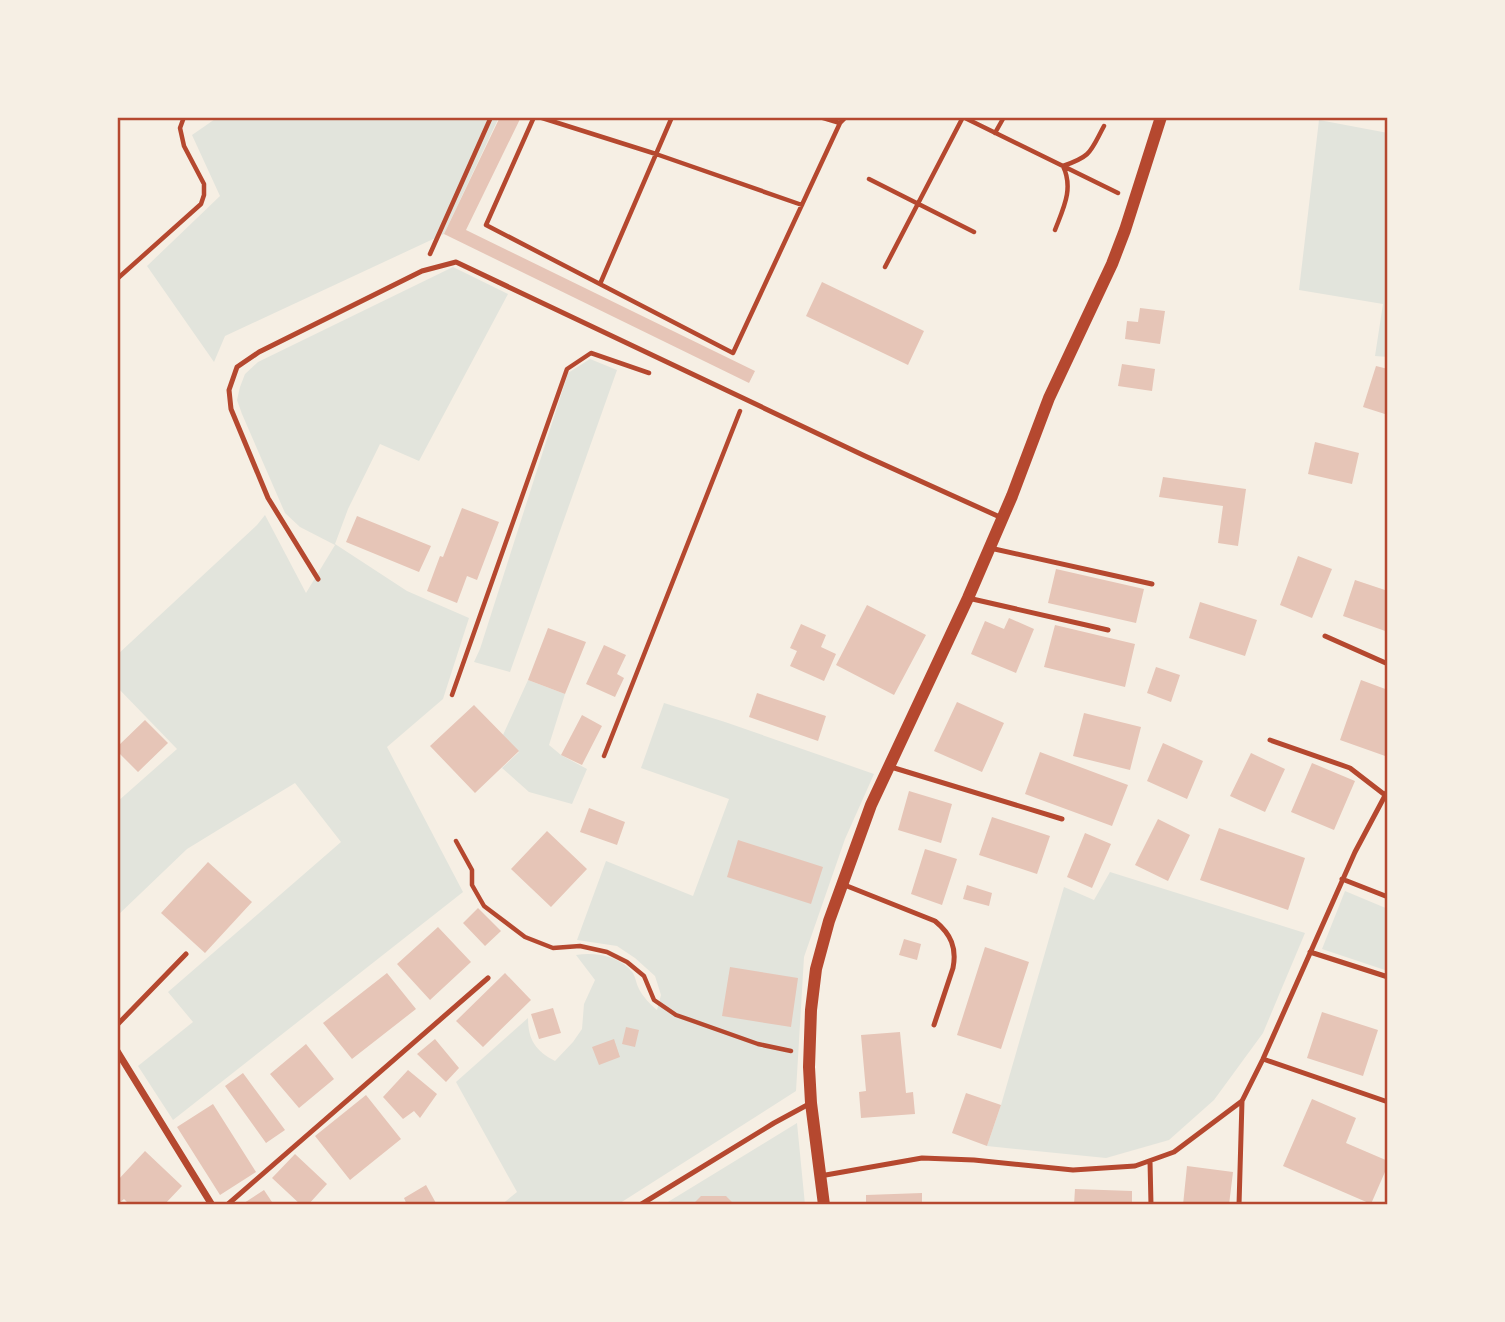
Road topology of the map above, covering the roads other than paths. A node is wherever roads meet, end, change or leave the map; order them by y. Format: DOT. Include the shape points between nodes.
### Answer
graph roads {
  1 [pos="1161,117"];
  2 [pos="1003,519"];
  3 [pos="990,548"];
  4 [pos="318,579"];
  5 [pos="1152,584"];
  6 [pos="968,598"];
  7 [pos="1108,631"];
  8 [pos="1325,636"];
  9 [pos="1388,664"];
  10 [pos="1270,740"];
  11 [pos="889,766"];
  12 [pos="1386,792"];
  13 [pos="1062,819"];
  14 [pos="1342,879"];
  15 [pos="842,884"];
  16 [pos="1388,897"];
  17 [pos="1310,953"];
  18 [pos="186,954"];
  19 [pos="1388,977"];
  20 [pos="488,978"];
  21 [pos="117,1025"];
  22 [pos="934,1025"];
  23 [pos="117,1051"];
  24 [pos="1263,1059"];
  25 [pos="1242,1101"];
  26 [pos="1388,1102"];
  27 [pos="811,1103"];
  28 [pos="1150,1161"];
  29 [pos="820,1176"];
  30 [pos="212,1205"];
  31 [pos="227,1205"];
  32 [pos="640,1205"];
  33 [pos="824,1205"];
  34 [pos="1151,1205"];
  35 [pos="1239,1205"];
  1 -- 2 [label="street" via="1112,264 1049,398"];
  2 -- 3 [label="street"];
  2 -- 4 [label="lane" via="457,262 422,271 237,367 229,390 231,409 268,498"];
  3 -- 5 [label="lane"];
  3 -- 6 [label="street"];
  6 -- 7 [label="lane"];
  6 -- 11 [label="street"];
  8 -- 9 [label="lane"];
  10 -- 12 [label="lane" via="1350,768"];
  11 -- 13 [label="lane"];
  11 -- 15 [label="street"];
  12 -- 14 [label="lane"];
  14 -- 16 [label="lane"];
  14 -- 17 [label="lane"];
  15 -- 22 [label="lane" via="935,921 951,938 955,959"];
  15 -- 27 [label="street" via="816,969 808,1077"];
  17 -- 19 [label="lane"];
  17 -- 24 [label="lane"];
  18 -- 21 [label="lane"];
  20 -- 31 [label="lane"];
  23 -- 30 [label="street"];
  24 -- 25 [label="lane"];
  24 -- 26 [label="lane"];
  25 -- 28 [label="lane" via="1174,1152"];
  25 -- 35 [label="lane"];
  27 -- 29 [label="street"];
  27 -- 32 [label="lane"];
  28 -- 29 [label="lane" via="1073,1170 922,1158"];
  28 -- 34 [label="lane"];
  29 -- 33 [label="street"];
}
